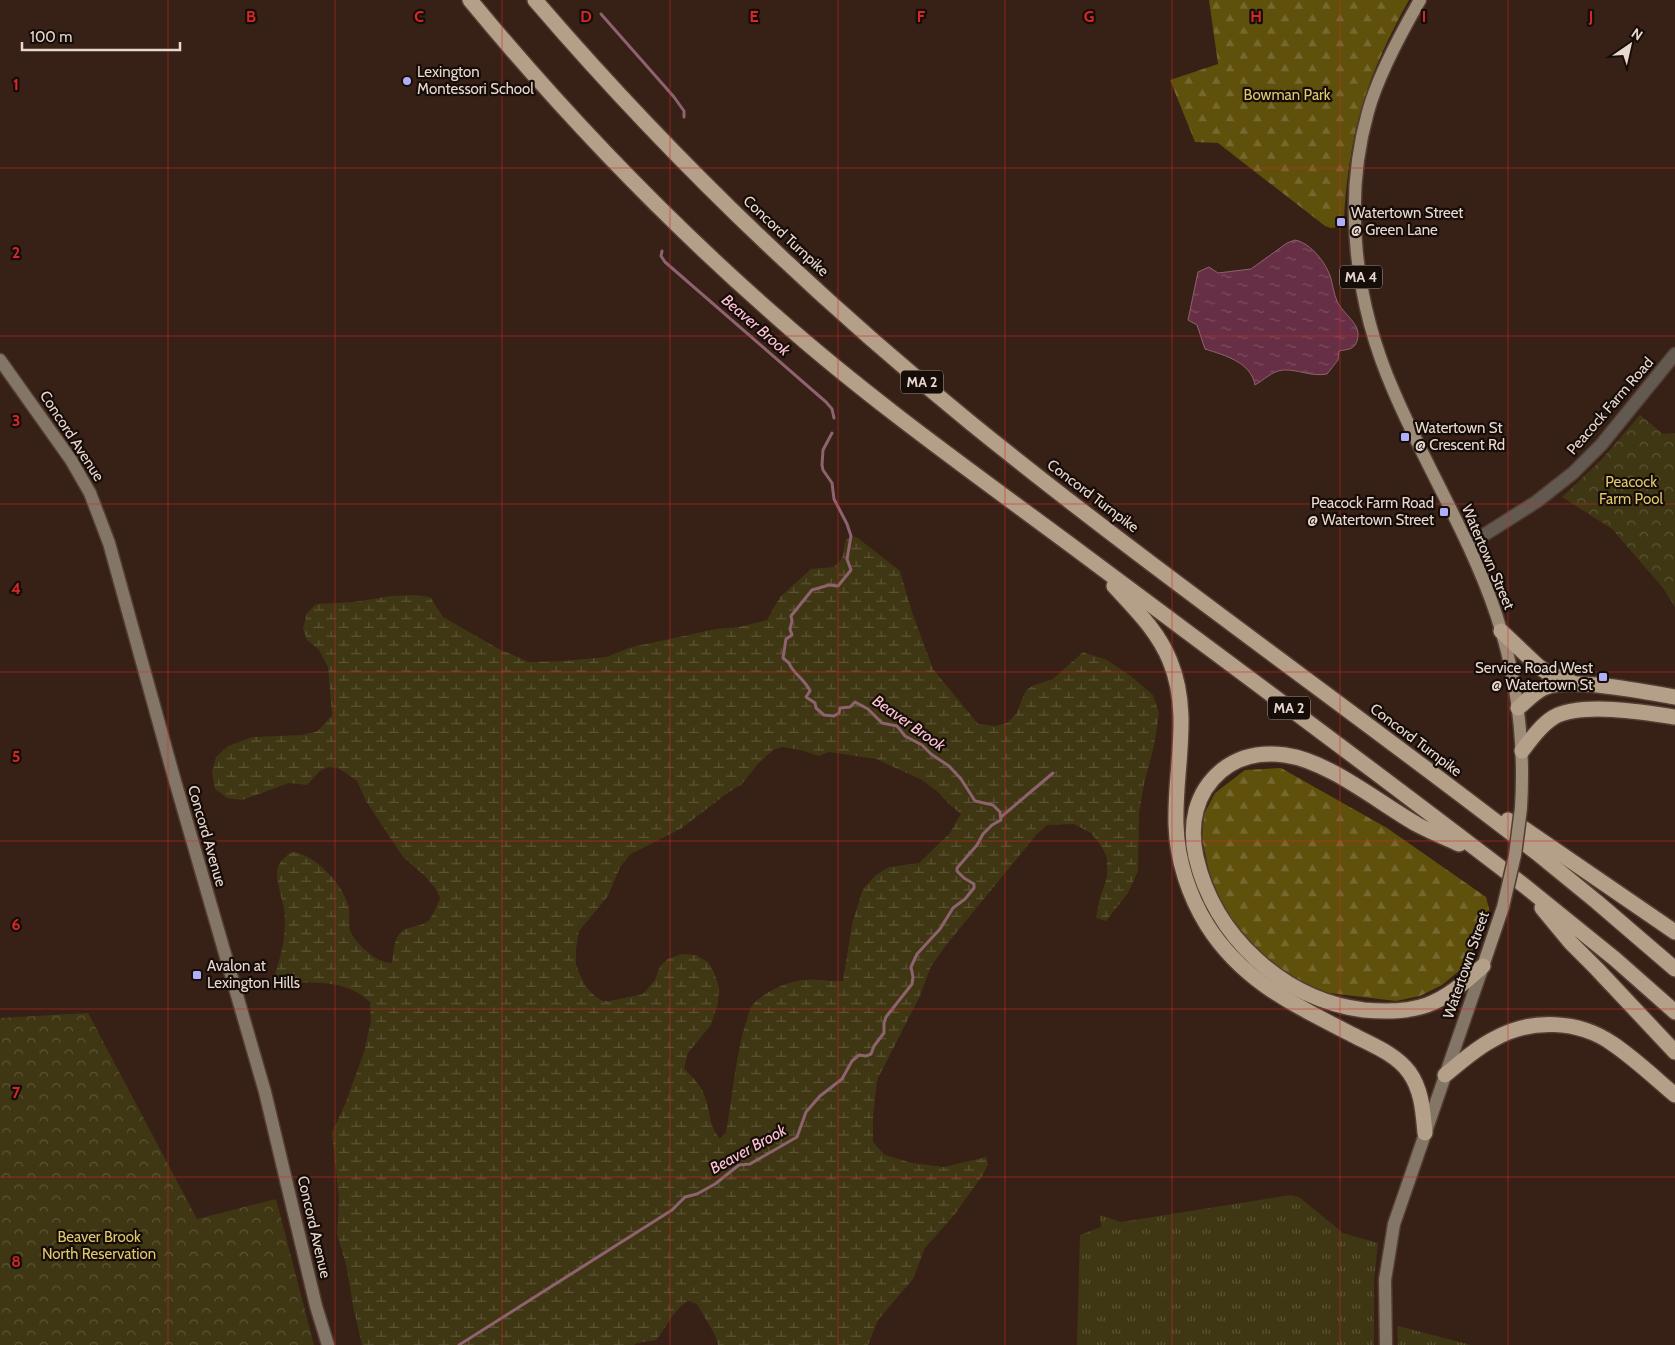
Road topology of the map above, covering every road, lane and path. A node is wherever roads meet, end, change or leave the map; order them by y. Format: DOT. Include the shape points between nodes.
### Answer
graph roads {
  1 [pos="470,0"];
  2 [pos="535,0"];
  3 [pos="1420,0"];
  4 [pos="1675,354"];
  5 [pos="0,360"];
  6 [pos="1468,545"];
  7 [pos="1091,560"];
  8 [pos="1502,631"];
  9 [pos="1577,684"];
  10 [pos="1675,697"];
  11 [pos="1518,708"];
  12 [pos="1675,717"];
  13 [pos="1522,750"];
  14 [pos="1464,798"];
  15 [pos="1486,856"];
  16 [pos="1526,887"];
  17 [pos="1675,932"];
  18 [pos="1483,966"];
  19 [pos="1675,969"];
  20 [pos="1675,1012"];
  21 [pos="1675,1052"];
  22 [pos="1445,1075"];
  23 [pos="1675,1095"];
  24 [pos="1425,1133"];
  25 [pos="328,1345"];
  26 [pos="1386,1345"];
  1 -- 7 [label="highway, MA 2" via="561,105 640,188 772,314 899,417"];
  2 -- 14 [label="highway, Concord Turnpike / MA 2" via="638,114 745,222 914,375 1062,495"];
  3 -- 6 [label="main road, Watertown Street / MA 4" via="1368,110 1357,169 1354,235 1365,305 1381,361"];
  4 -- 6 [label="street, Peacock Farm Road" via="1601,445 1573,473 1536,502"];
  5 -- 25 [label="main road, Concord Avenue" via="71,460 90,493 109,543 265,1092"];
  6 -- 8 [label="main road, Watertown Street / MA 4"];
  7 -- 15 [label="highway, MA 2"];
  7 -- 24 [label="highway" via="1153,630 1175,675 1182,718 1177,840 1188,886 1207,924 1229,955 1263,986 1386,1052 1403,1065 1419,1091"];
  8 -- 9 [label="highway" via="1543,670"];
  8 -- 11 [label="main road, Watertown Street / MA 4"];
  9 -- 10 [label="highway"];
  9 -- 11 [label="highway" via="1546,687"];
  11 -- 13 [label="main road, Watertown Street / MA 4"];
  12 -- 13 [label="highway" via="1604,710 1570,711 1546,723"];
  13 -- 18 [label="main road, Watertown Street / MA 4, bridge" via="1516,855"];
  14 -- 17 [label="highway" via="1523,828"];
  14 -- 19 [label="highway, Concord Turnpike / MA 2" via="1567,877"];
  15 -- 16 [label="highway, MA 2"];
  15 -- 18 [label="highway" via="1420,826 1322,767 1280,754 1251,756 1224,769 1202,794 1193,824 1200,872 1228,928 1261,965 1303,992 1351,1008 1408,1010 1443,998"];
  16 -- 20 [label="highway, MA 2"];
  16 -- 21 [label="highway" via="1571,944"];
  18 -- 22 [label="main road, Watertown Street"];
  22 -- 23 [label="highway" via="1479,1048 1505,1033 1536,1025 1561,1025 1582,1029 1608,1040"];
  22 -- 24 [label="main road, Watertown Street"];
  24 -- 26 [label="main road, Watertown Street" via="1391,1238 1385,1280"];
}
